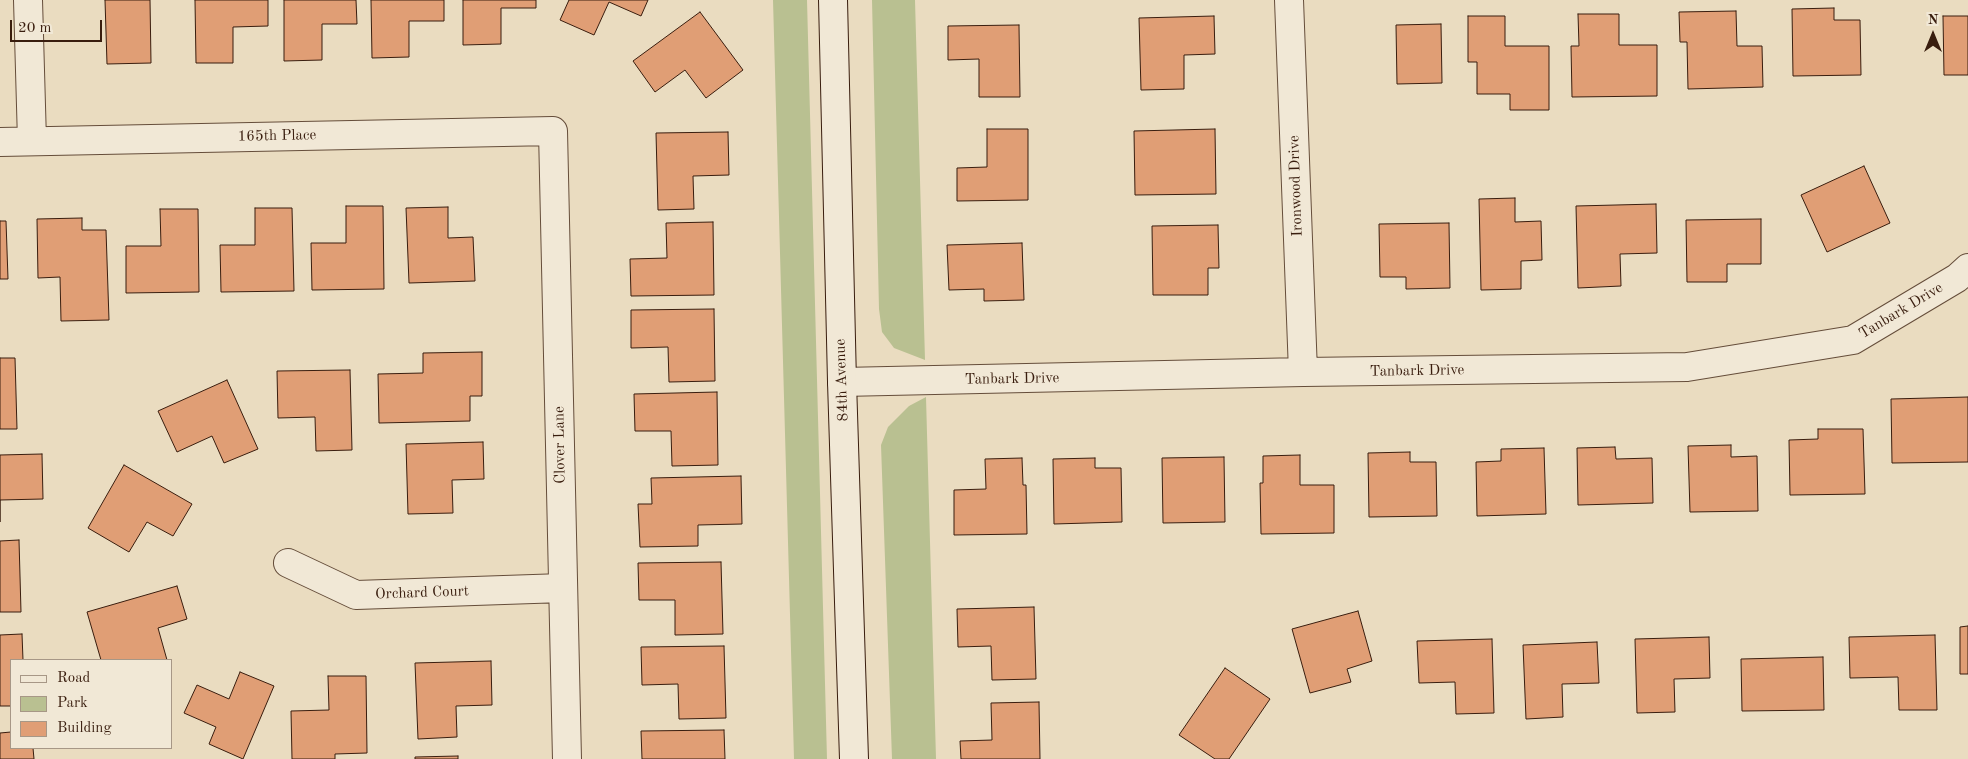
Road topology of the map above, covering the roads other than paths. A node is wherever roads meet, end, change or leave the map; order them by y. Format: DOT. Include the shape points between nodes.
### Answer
graph roads {
  1 [pos="28,0"];
  2 [pos="833,0"];
  3 [pos="1288,0"];
  4 [pos="554,131"];
  5 [pos="32,141"];
  6 [pos="0,142"];
  7 [pos="1968,268"];
  8 [pos="1303,372"];
  9 [pos="842,382"];
  10 [pos="288,563"];
  11 [pos="563,588"];
  12 [pos="567,759"];
  13 [pos="854,759"];
  1 -- 5 [label="street"];
  2 -- 9 [label="street, 84th Avenue"];
  3 -- 8 [label="street, Ironwood Drive"];
  4 -- 5 [label="street, 165th Place"];
  4 -- 11 [label="street, Clover Lane"];
  5 -- 6 [label="street, 165th Place"];
  7 -- 8 [label="street, Tanbark Drive" via="1957,278 1853,340 1687,367"];
  8 -- 9 [label="street, Tanbark Drive"];
  9 -- 13 [label="street, 84th Avenue"];
  10 -- 11 [label="street, Orchard Court" via="356,595"];
  11 -- 12 [label="street, Clover Lane"];
}
